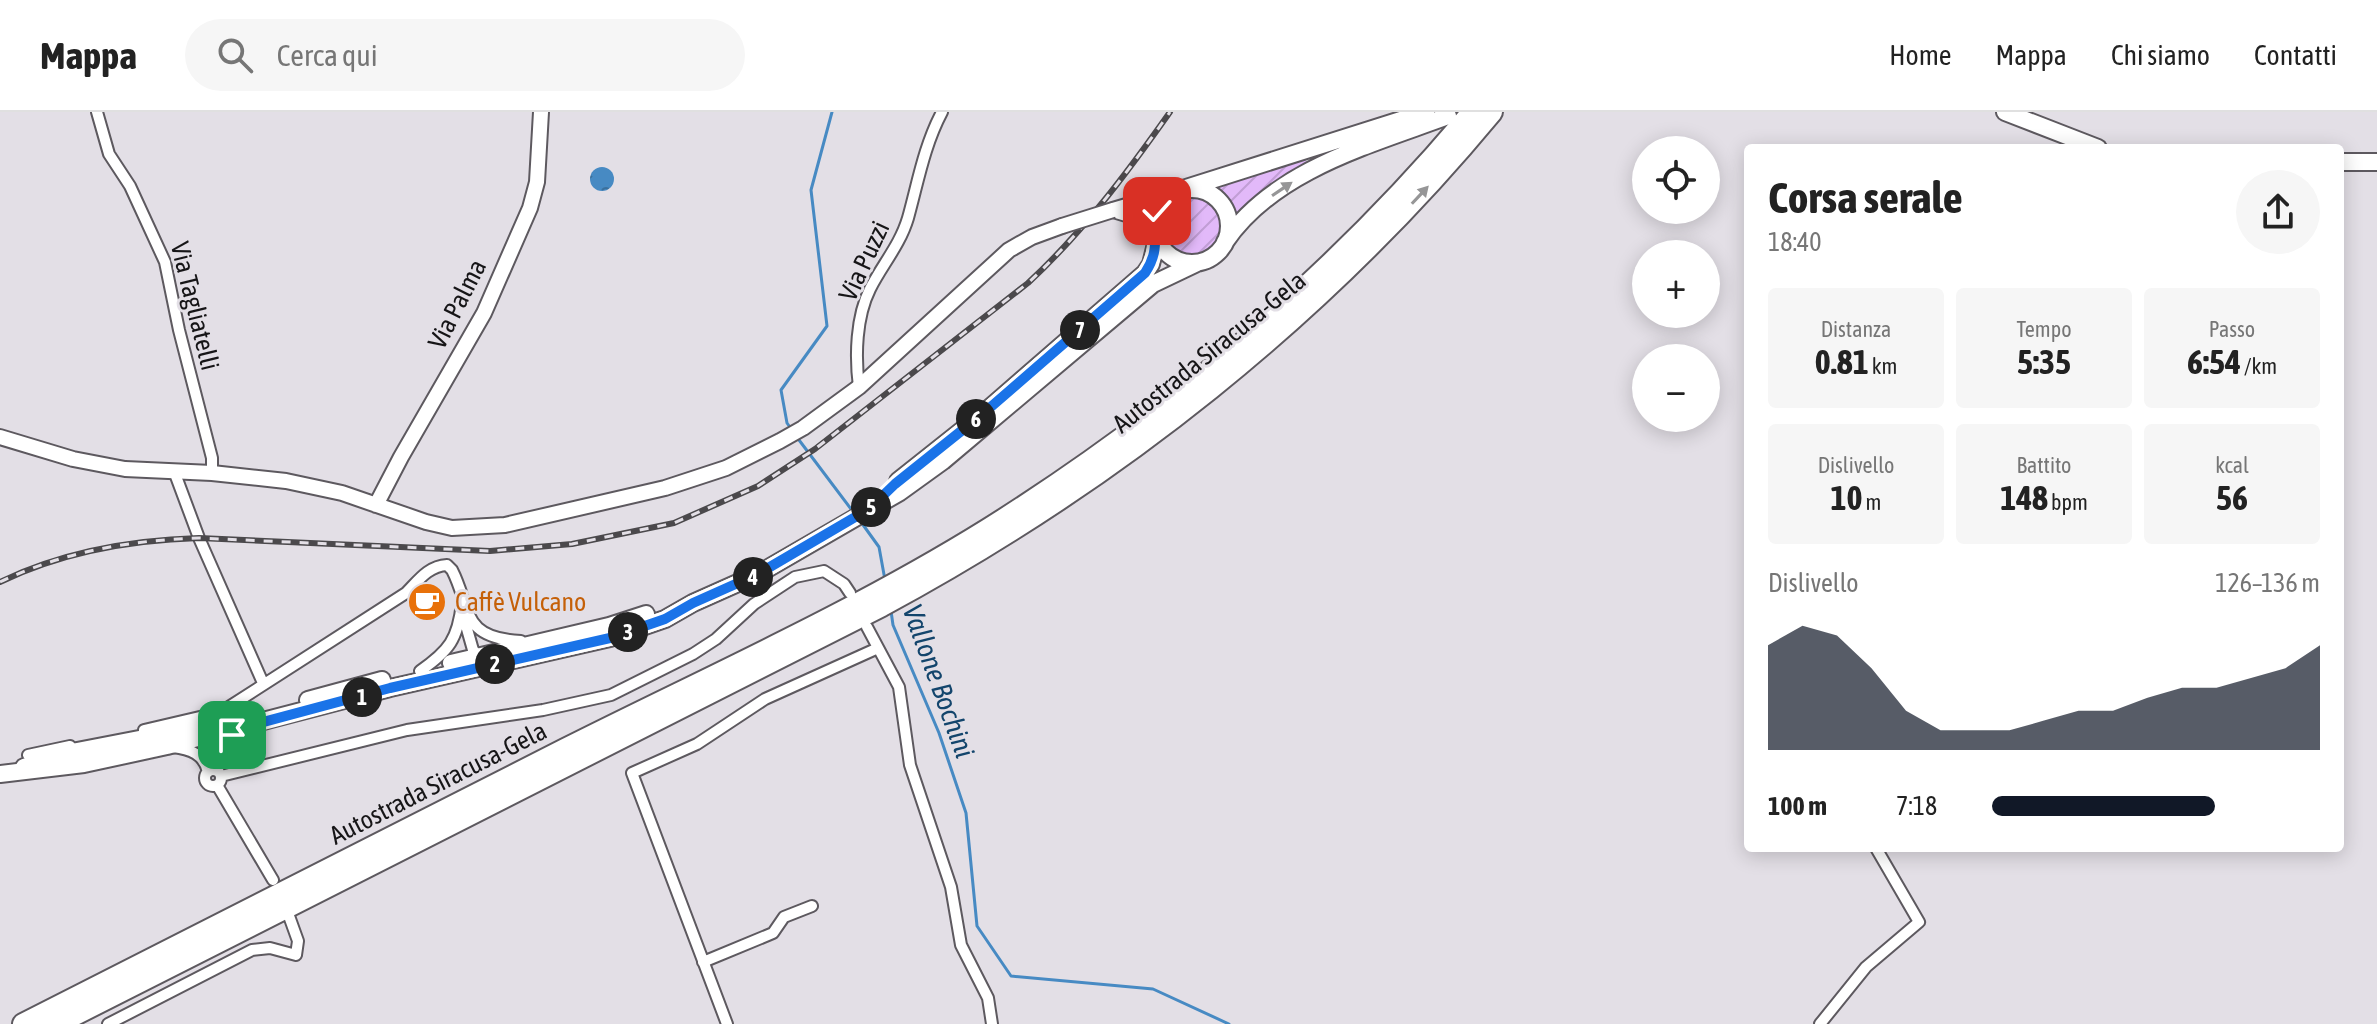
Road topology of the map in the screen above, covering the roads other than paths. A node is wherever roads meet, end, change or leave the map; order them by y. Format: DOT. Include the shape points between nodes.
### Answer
graph roads {
  1 [pos="97,112"];
  2 [pos="541,112"];
  3 [pos="942,112"];
  4 [pos="1426,112"];
  5 [pos="1472,112"];
  6 [pos="1492,112"];
  7 [pos="2005,112"];
  8 [pos="1448,116"];
  9 [pos="2088,144"];
  10 [pos="2344,162"];
  11 [pos="2377,162"];
  12 [pos="1179,191"];
  13 [pos="1113,210"];
  14 [pos="1157,239"];
  15 [pos="1225,242"];
  16 [pos="1197,263"];
  17 [pos="859,387"];
  18 [pos="0,437"];
  19 [pos="174,471"];
  20 [pos="212,473"];
  21 [pos="376,505"];
  22 [pos="869,509"];
  23 [pos="916,579"];
  24 [pos="850,593"];
  25 [pos="879,599"];
  26 [pos="693,603"];
  27 [pos="463,608"];
  28 [pos="867,627"];
  29 [pos="539,642"];
  30 [pos="878,648"];
  31 [pos="480,664"];
  32 [pos="420,671"];
  33 [pos="263,683"];
  34 [pos="241,728"];
  35 [pos="202,732"];
  36 [pos="167,746"];
  37 [pos="28,755"];
  38 [pos="4,773"];
  39 [pos="214,773"];
  40 [pos="1878,852"];
  41 [pos="273,880"];
  42 [pos="812,906"];
  43 [pos="289,916"];
  44 [pos="703,962"];
  45 [pos="23,1024"];
  46 [pos="57,1024"];
  47 [pos="108,1024"];
  48 [pos="727,1024"];
  49 [pos="992,1024"];
  50 [pos="1820,1024"];
  1 -- 20 [label="street, Via Tagliatelli" via="109,154 165,262"];
  2 -- 21 [label="main road, Via Palma" via="530,208 484,313"];
  3 -- 17 [label="street, Via Puzzi" via="900,238 864,304"];
  4 -- 12 [label="main road"];
  5 -- 23 [label="highway, Autostrada Siracusa-Gela" via="1316,279 1194,384"];
  23 -- 6 [label="highway, Autostrada Siracusa-Gela, one-way" via="1083,485 1191,406 1327,290"];
  7 -- 9 [label="main road"];
  15 -- 8 [label="main road, one-way" via="1260,204 1311,170"];
  10 -- 11 [label="main road"];
  12 -- 13 [label="main road"];
  12 -- 14 [label="main road" via="1157,211"];
  12 -- 15 [label="main road" via="1202,190 1223,206 1229,224"];
  13 -- 14 [label="main road" via="1136,217"];
  13 -- 17 [label="main road, bridge" via="1009,250"];
  14 -- 16 [label="main road" via="1169,255"];
  14 -- 22 [label="main road" via="1145,273"];
  15 -- 16 [label="main road" via="1214,256"];
  16 -- 22 [label="main road" via="1153,284 943,461"];
  17 -- 21 [label="main road" via="780,441 726,468 665,488 505,525 452,528"];
  18 -- 19 [label="main road" via="73,459"];
  19 -- 20 [label="main road"];
  19 -- 33 [label="street"];
  20 -- 21 [label="main road" via="286,481"];
  22 -- 26 [label="main road" via="758,574"];
  23 -- 25 [label="highway"];
  24 -- 39 [label="street" via="824,571 795,577 693,654 611,695 407,730"];
  25 -- 45 [label="highway, Autostrada Siracusa-Gela" via="277,893"];
  25 -- 46 [label="highway, Autostrada Siracusa-Gela"];
  26 -- 29 [label="main road"];
  26 -- 31 [label="main road" via="610,638"];
  27 -- 29 [label="street" via="472,622 495,637"];
  27 -- 31 [label="street"];
  27 -- 32 [label="street" via="452,643"];
  27 -- 33 [label="street" via="452,570 438,565 406,593"];
  28 -- 30 [label="street"];
  29 -- 31 [label="main road"];
  30 -- 44 [label="street" via="765,699 697,744 632,773"];
  30 -- 49 [label="street" via="899,687 910,765 951,887 961,945 988,998"];
  31 -- 32 [label="main road"];
  31 -- 34 [label="main road"];
  32 -- 35 [label="main road"];
  33 -- 37 [label="street" via="209,716"];
  34 -- 35 [label="main road"];
  34 -- 39 [label="street" via="220,749"];
  35 -- 36 [label="main road"];
  35 -- 38 [label="main road" via="77,751"];
  35 -- 39 [label="street"];
  36 -- 38 [label="main road" via="58,769"];
  36 -- 39 [label="street" via="190,750"];
  39 -- 41 [label="street"];
  40 -- 50 [label="street" via="1919,922 1866,967"];
  42 -- 44 [label="street" via="784,917 773,933"];
  43 -- 47 [label="street" via="298,941 296,955 270,948 252,950"];
  44 -- 48 [label="street"];
}
